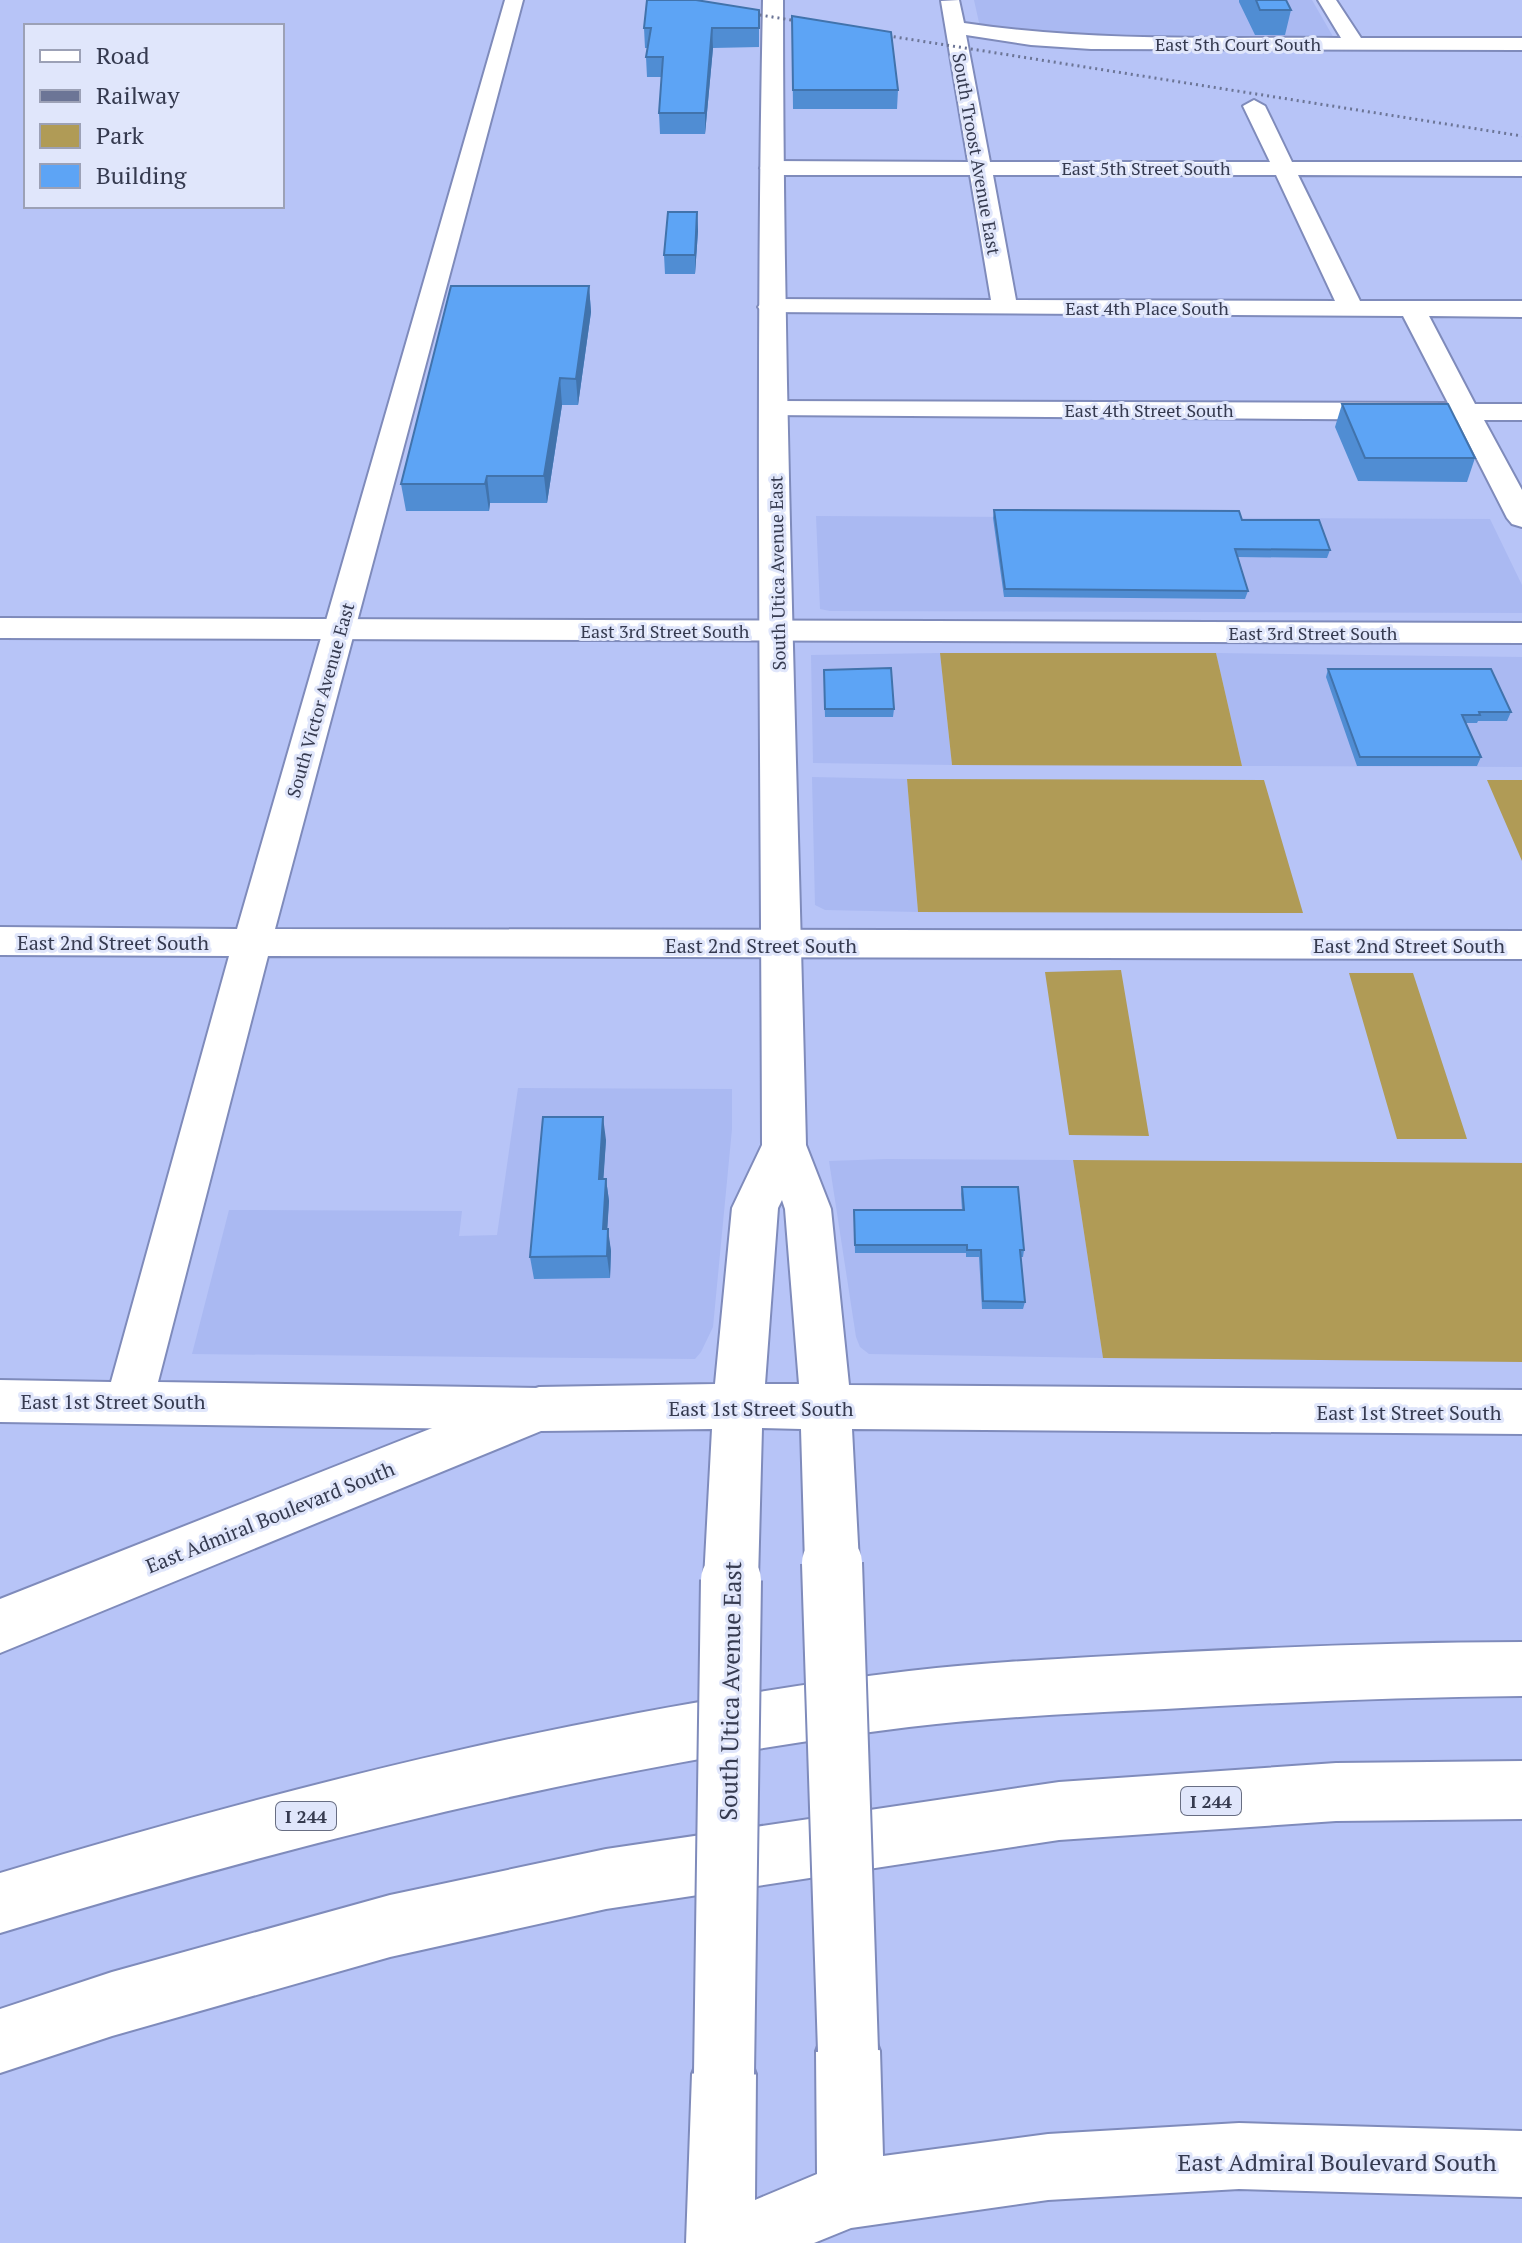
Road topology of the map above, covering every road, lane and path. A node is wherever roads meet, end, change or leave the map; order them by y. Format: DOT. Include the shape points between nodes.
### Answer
graph roads {
  1 [pos="514,0"];
  2 [pos="773,0"];
  3 [pos="950,0"];
  4 [pos="1327,0"];
  5 [pos="954,27"];
  6 [pos="1355,44"];
  7 [pos="1522,44"];
  8 [pos="1254,106"];
  9 [pos="979,167"];
  10 [pos="771,168"];
  11 [pos="1286,169"];
  12 [pos="1522,169"];
  13 [pos="771,307"];
  14 [pos="1005,307"];
  15 [pos="1351,309"];
  16 [pos="1412,309"];
  17 [pos="1522,309"];
  18 [pos="775,409"];
  19 [pos="1466,411"];
  20 [pos="1522,412"];
  21 [pos="1522,518"];
  22 [pos="0,628"];
  23 [pos="340,629"];
  24 [pos="778,631"];
  25 [pos="1522,633"];
  26 [pos="0,941"];
  27 [pos="252,943"];
  28 [pos="1522,945"];
  29 [pos="781,946"];
  30 [pos="784,1145"];
  31 [pos="0,1401"];
  32 [pos="129,1401"];
  33 [pos="738,1406"];
  34 [pos="826,1408"];
  35 [pos="539,1409"];
  36 [pos="1522,1412"];
  37 [pos="0,1626"];
  38 [pos="1522,1669"];
  39 [pos="1522,1790"];
  40 [pos="0,1903"];
  41 [pos="0,2041"];
  42 [pos="1522,2164"];
  43 [pos="851,2194"];
  44 [pos="720,2243"];
  45 [pos="732,2243"];
  1 -- 23 [label="street, South Victor Avenue East"];
  2 -- 10 [label="main road, South Utica Avenue East"];
  3 -- 5 [label="street, South Troost Avenue East"];
  4 -- 6 [label="street"];
  5 -- 6 [label="street, East 5th Court South" via="1058,42"];
  5 -- 9 [label="street, South Troost Avenue East"];
  6 -- 7 [label="street, East 5th Court South"];
  8 -- 11 [label="street"];
  9 -- 10 [label="street, East 5th Street South"];
  9 -- 11 [label="street, East 5th Street South"];
  9 -- 14 [label="street, South Troost Avenue East"];
  10 -- 13 [label="main road, South Utica Avenue East"];
  11 -- 12 [label="street, East 5th Street South"];
  11 -- 15 [label="street"];
  13 -- 14 [label="street, East 4th Place South"];
  13 -- 18 [label="main road, South Utica Avenue East"];
  14 -- 15 [label="street, East 4th Place South"];
  15 -- 16 [label="street, East 4th Place South"];
  16 -- 17 [label="street, East 4th Place South"];
  16 -- 19 [label="street"];
  18 -- 19 [label="street, East 4th Street South"];
  18 -- 24 [label="main road, South Utica Avenue East"];
  19 -- 20 [label="street, East 4th Street South"];
  19 -- 21 [label="street"];
  22 -- 23 [label="main road, East 3rd Street South"];
  23 -- 24 [label="main road, East 3rd Street South"];
  23 -- 27 [label="street, South Victor Avenue East"];
  24 -- 25 [label="main road, East 3rd Street South"];
  24 -- 29 [label="main road, South Utica Avenue East"];
  26 -- 27 [label="street, East 2nd Street South"];
  27 -- 29 [label="street, East 2nd Street South"];
  27 -- 32 [label="street, South Victor Avenue East"];
  28 -- 29 [label="street, East 2nd Street South"];
  29 -- 30 [label="main road, South Utica Avenue East"];
  30 -- 33 [label="main road, South Utica Avenue East" via="755,1208"];
  30 -- 34 [label="main road, South Utica Avenue East" via="808,1209"];
  31 -- 32 [label="street, East 1st Street South"];
  32 -- 35 [label="street, East 1st Street South"];
  33 -- 34 [label="main road, East 1st Street South"];
  33 -- 35 [label="main road, East 1st Street South"];
  33 -- 44 [label="main road, South Utica Avenue East, bridge"];
  34 -- 36 [label="main road, East 1st Street South"];
  34 -- 43 [label="main road, South Utica Avenue East, bridge"];
  35 -- 37 [label="main road, East Admiral Boulevard South"];
  38 -- 40 [label="main road, I 244" via="1405,1669 1059,1686 833,1710 615,1743 366,1800"];
  39 -- 41 [label="main road, I 244" via="1336,1792 1059,1811 606,1879 390,1926"];
  42 -- 43 [label="main road, East Admiral Boulevard South" via="1239,2156 1048,2167"];
  43 -- 45 [label="main road, East Admiral Boulevard South"];
}
